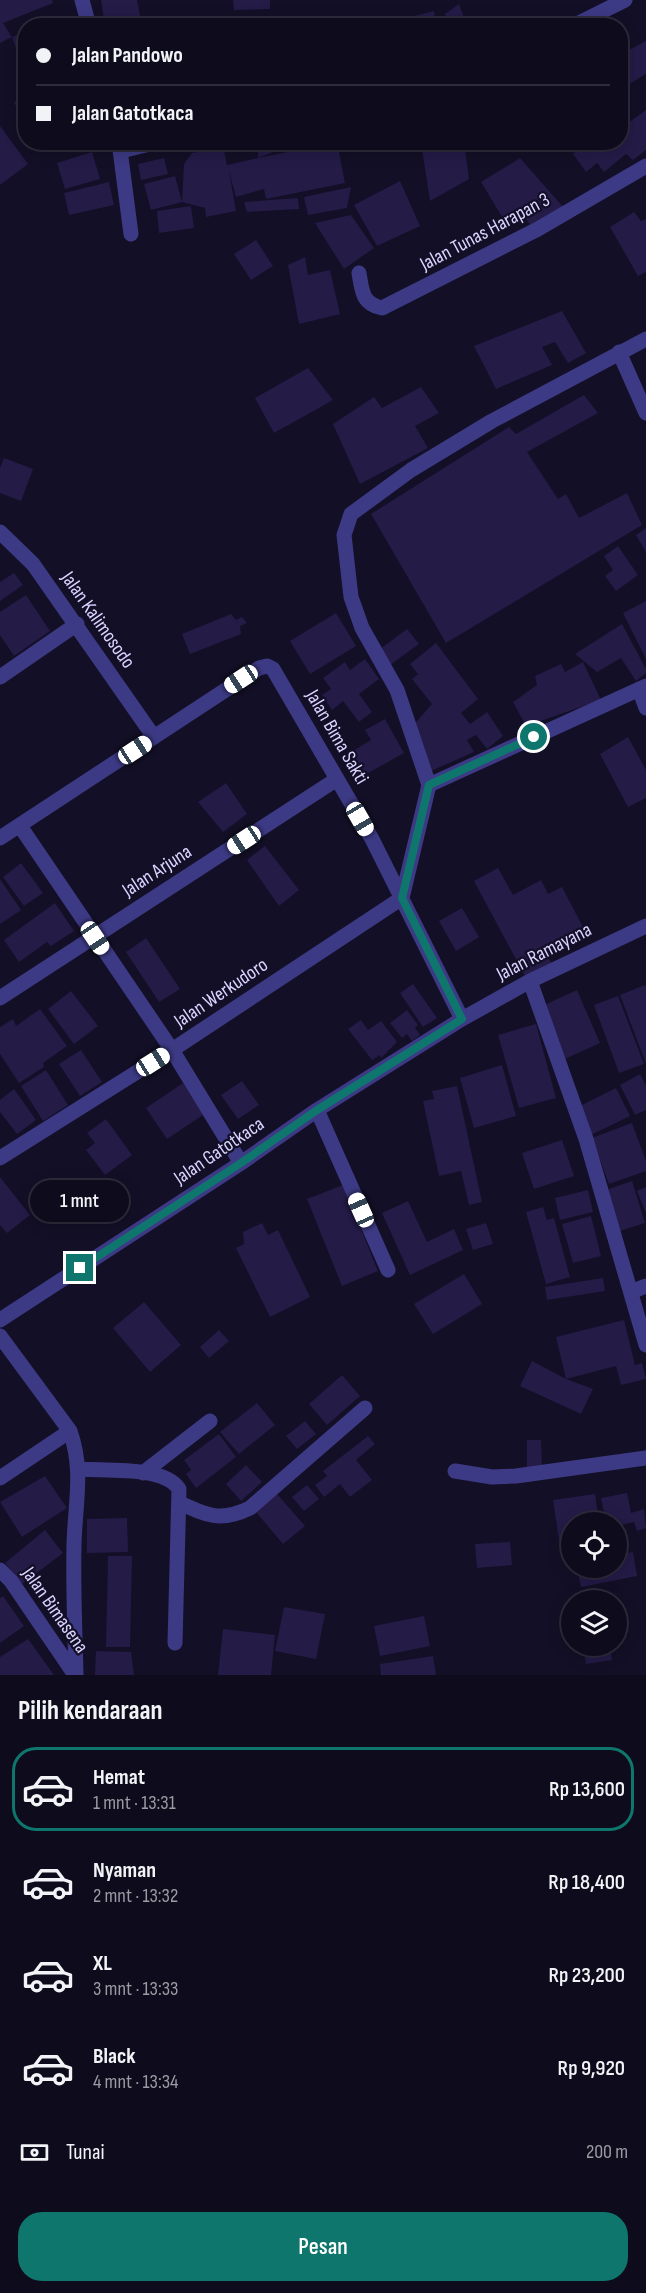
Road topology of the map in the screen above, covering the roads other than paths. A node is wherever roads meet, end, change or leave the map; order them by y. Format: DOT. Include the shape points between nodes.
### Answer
graph roads {
  1 [pos="82,0"];
  2 [pos="625,0"];
  3 [pos="87,18"];
  4 [pos="589,18"];
  5 [pos="120,150"];
  6 [pos="646,166"];
  7 [pos="131,234"];
  8 [pos="359,273"];
  9 [pos="646,339"];
  10 [pos="619,352"];
  11 [pos="646,413"];
  12 [pos="0,532"];
  13 [pos="77,624"];
  14 [pos="0,677"];
  15 [pos="643,688"];
  16 [pos="646,708"];
  17 [pos="154,737"];
  18 [pos="337,779"];
  19 [pos="429,785"];
  20 [pos="20,826"];
  21 [pos="0,838"];
  22 [pos="402,898"];
  23 [pos="646,926"];
  24 [pos="95,938"];
  25 [pos="530,981"];
  26 [pos="0,998"];
  27 [pos="462,1019"];
  28 [pos="172,1050"];
  29 [pos="317,1110"];
  30 [pos="0,1158"];
  31 [pos="241,1163"];
  32 [pos="388,1270"];
  33 [pos="646,1286"];
  34 [pos="632,1292"];
  35 [pos="0,1320"];
  36 [pos="0,1336"];
  37 [pos="646,1345"];
  38 [pos="365,1408"];
  39 [pos="210,1421"];
  40 [pos="70,1431"];
  41 [pos="646,1458"];
  42 [pos="80,1469"];
  43 [pos="455,1471"];
  44 [pos="143,1473"];
  45 [pos="0,1478"];
  46 [pos="180,1503"];
  47 [pos="0,1570"];
  48 [pos="175,1643"];
  49 [pos="75,1675"];
  1 -- 3 [label="street"];
  2 -- 4 [label="street"];
  5 -- 7 [label="street"];
  6 -- 8 [label="street, Jalan Tunas Harapan 3" via="538,229 382,308 370,306 364,298"];
  9 -- 10 [label="street"];
  10 -- 11 [label="street"];
  10 -- 19 [label="street" via="492,421 411,470 351,514 344,535 351,597 362,628 397,690"];
  12 -- 13 [label="street, Jalan Kalimosodo" via="33,564"];
  13 -- 14 [label="street"];
  13 -- 17 [label="street, Jalan Kalimosodo"];
  15 -- 16 [label="street"];
  15 -- 19 [label="street"];
  17 -- 18 [label="street, Jalan Bima Sakti" via="267,666 273,669"];
  17 -- 20 [label="street"];
  18 -- 22 [label="street, Jalan Bima Sakti"];
  18 -- 24 [label="street, Jalan Arjuna"];
  19 -- 22 [label="street"];
  20 -- 21 [label="street"];
  20 -- 24 [label="street"];
  22 -- 27 [label="street, Jalan Bima Sakti"];
  22 -- 28 [label="street, Jalan Werkudoro"];
  23 -- 25 [label="street, Jalan Ramayana"];
  24 -- 26 [label="street, Jalan Arjuna"];
  24 -- 28 [label="street"];
  25 -- 27 [label="street, Jalan Ramayana"];
  25 -- 34 [label="street" via="586,1139"];
  27 -- 29 [label="street, Jalan Gatotkaca"];
  28 -- 30 [label="street, Jalan Werkudoro"];
  28 -- 31 [label="street"];
  29 -- 31 [label="street, Jalan Gatotkaca"];
  29 -- 32 [label="street"];
  31 -- 35 [label="street, Jalan Gatotkaca"];
  33 -- 34 [label="street"];
  34 -- 37 [label="street"];
  36 -- 40 [label="street"];
  38 -- 46 [label="street" via="250,1508 228,1517"];
  39 -- 44 [label="street"];
  40 -- 42 [label="street"];
  40 -- 45 [label="street"];
  41 -- 43 [label="street" via="516,1476"];
  42 -- 44 [label="street"];
  42 -- 49 [label="street" via="74,1544"];
  44 -- 46 [label="street" via="173,1480 179,1489"];
  46 -- 48 [label="street"];
  47 -- 49 [label="street, Jalan Bimasena"];
}
